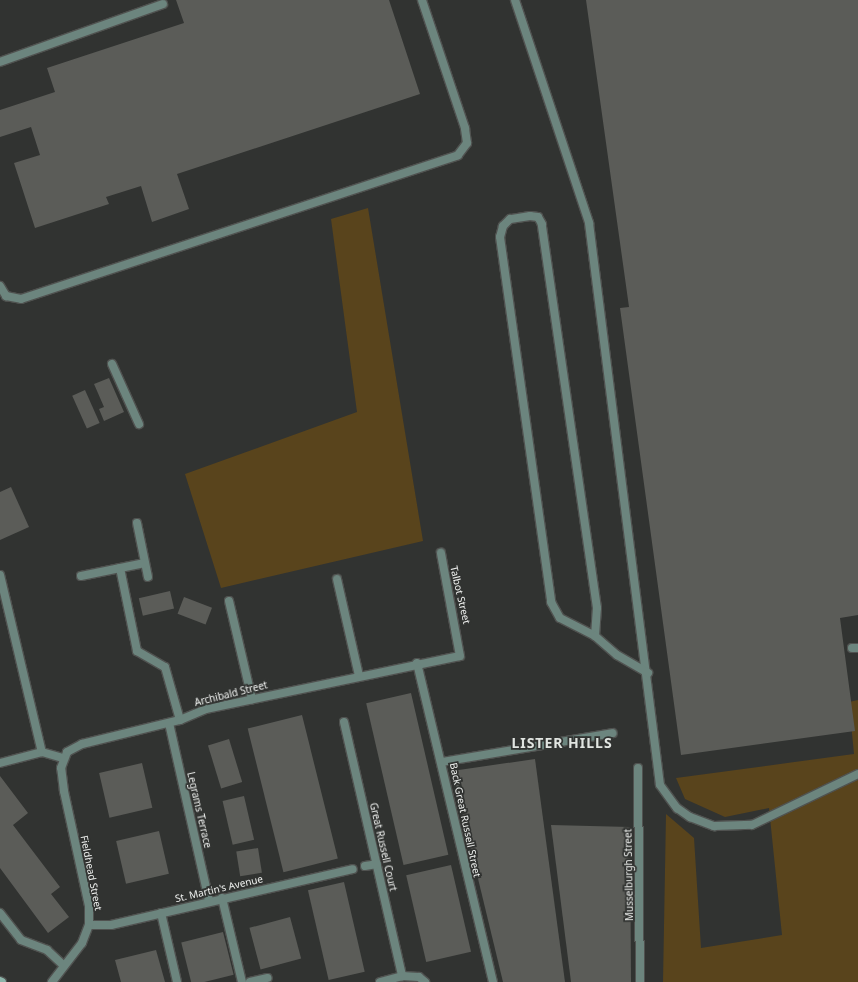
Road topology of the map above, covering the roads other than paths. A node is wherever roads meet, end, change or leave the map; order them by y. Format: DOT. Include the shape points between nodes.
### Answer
graph roads {
  1 [pos="422,0"];
  2 [pos="515,0"];
  3 [pos="163,4"];
  4 [pos="0,62"];
  5 [pos="0,286"];
  6 [pos="3,298"];
  7 [pos="112,364"];
  8 [pos="139,424"];
  9 [pos="137,523"];
  10 [pos="441,553"];
  11 [pos="145,563"];
  12 [pos="120,568"];
  13 [pos="0,575"];
  14 [pos="81,576"];
  15 [pos="148,577"];
  16 [pos="337,579"];
  17 [pos="229,601"];
  18 [pos="595,636"];
  19 [pos="460,641"];
  20 [pos="417,663"];
  21 [pos="648,673"];
  22 [pos="359,676"];
  23 [pos="252,699"];
  24 [pos="180,720"];
  25 [pos="344,722"];
  26 [pos="169,723"];
  27 [pos="613,733"];
  28 [pos="42,752"];
  29 [pos="63,758"];
  30 [pos="442,762"];
  31 [pos="0,764"];
  32 [pos="638,768"];
  33 [pos="858,774"];
  34 [pos="377,864"];
  35 [pos="365,866"];
  36 [pos="353,869"];
  37 [pos="222,898"];
  38 [pos="209,901"];
  39 [pos="0,913"];
  40 [pos="160,913"];
  41 [pos="89,925"];
  42 [pos="64,966"];
  43 [pos="402,976"];
  44 [pos="268,978"];
  45 [pos="52,982"];
  46 [pos="176,982"];
  47 [pos="242,982"];
  48 [pos="250,982"];
  49 [pos="380,982"];
  50 [pos="425,982"];
  51 [pos="493,982"];
  52 [pos="640,982"];
  1 -- 6 [label="street" via="465,128 467,143 458,155 41,293 21,299"];
  2 -- 21 [label="street" via="589,223"];
  3 -- 4 [label="street"];
  5 -- 6 [label="street"];
  7 -- 8 [label="street"];
  9 -- 11 [label="street"];
  10 -- 19 [label="street, Talbot Street"];
  11 -- 12 [label="street"];
  11 -- 15 [label="street"];
  12 -- 14 [label="street"];
  12 -- 24 [label="street" via="137,651 165,667"];
  13 -- 28 [label="street"];
  16 -- 22 [label="street"];
  17 -- 23 [label="street"];
  18 -- 18 [label="street" via="560,618 551,602 500,237 503,226 510,219 538,217 542,224 597,608"];
  18 -- 21 [label="street" via="617,656"];
  19 -- 20 [label="street, Archibald Street" via="460,656"];
  20 -- 22 [label="street, Archibald Street"];
  20 -- 30 [label="street, Back Great Russell Street"];
  21 -- 33 [label="street" via="660,785 677,808 690,817 714,826 752,825"];
  22 -- 23 [label="street, Archibald Street"];
  23 -- 24 [label="street, Archibald Street" via="206,709"];
  24 -- 26 [label="street, Archibald Street"];
  25 -- 34 [label="street, Great Russell Court"];
  26 -- 29 [label="street, Archibald Street" via="82,744"];
  26 -- 38 [label="street, Legrams Terrace"];
  27 -- 30 [label="street"];
  28 -- 29 [label="street"];
  28 -- 31 [label="street"];
  29 -- 41 [label="street, Fieldhead Street" via="64,791 89,906"];
  30 -- 51 [label="street, Back Great Russell Street"];
  32 -- 52 [label="street, Musselburgh Street"];
  34 -- 35 [label="street"];
  34 -- 43 [label="street, Great Russell Court"];
  36 -- 37 [label="street, St. Martin's Avenue"];
  37 -- 38 [label="street, St. Martin's Avenue"];
  37 -- 47 [label="street"];
  38 -- 40 [label="street, St. Martin's Avenue"];
  39 -- 42 [label="street" via="21,940 47,950"];
  40 -- 41 [label="street, St. Martin's Avenue" via="111,924"];
  40 -- 46 [label="street"];
  41 -- 42 [label="street, Fieldhead Street" via="82,943"];
  42 -- 45 [label="street, Fieldhead Street"];
  43 -- 49 [label="street"];
  43 -- 50 [label="street" via="419,977"];
  44 -- 48 [label="street"];
}
